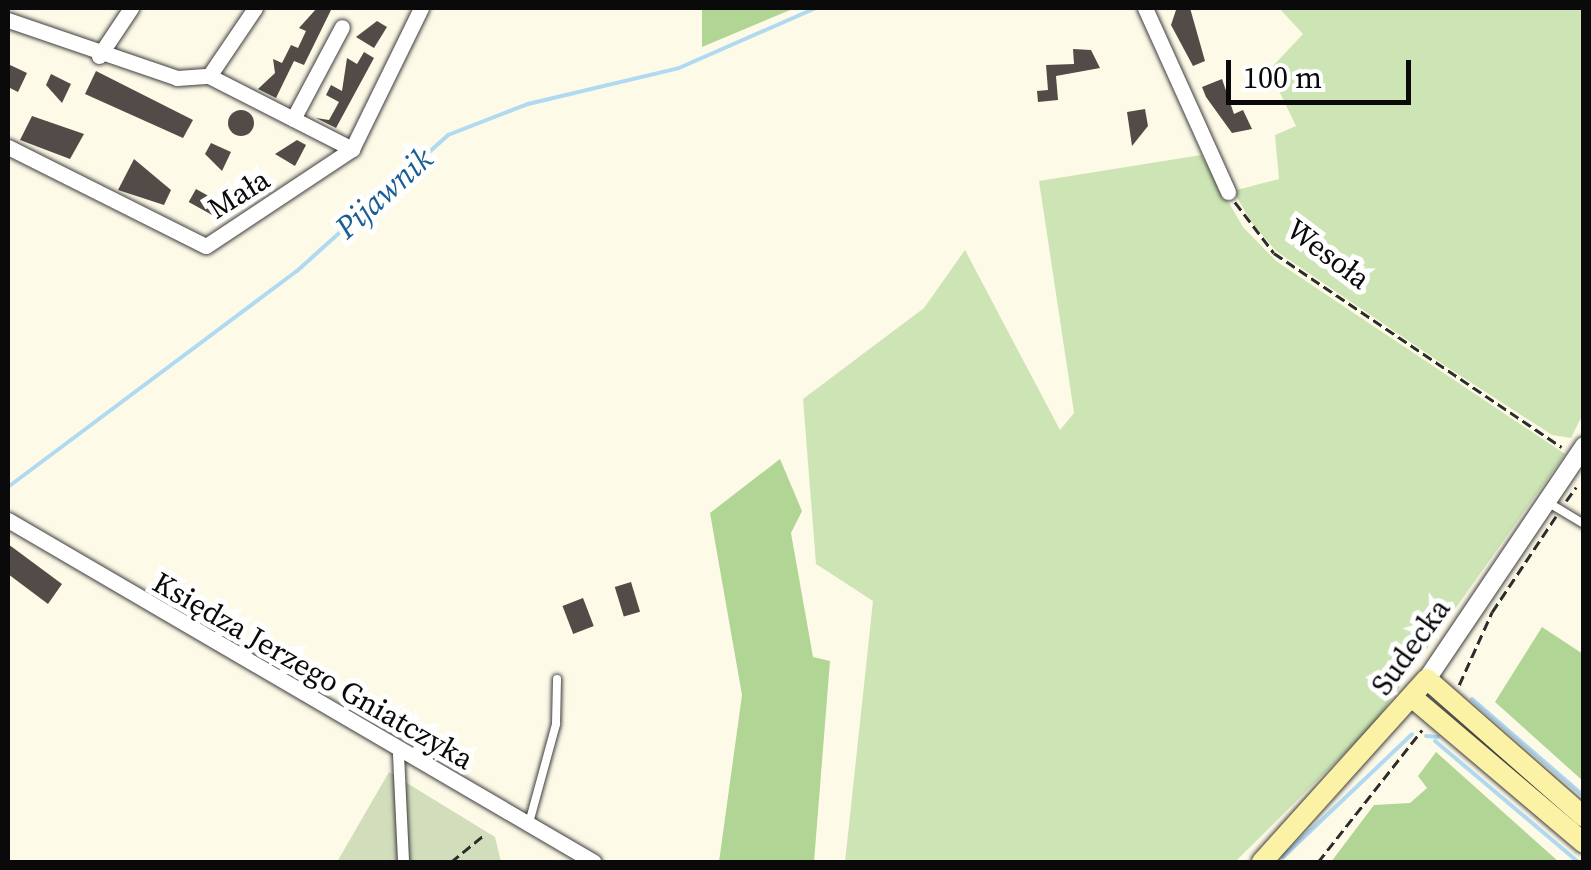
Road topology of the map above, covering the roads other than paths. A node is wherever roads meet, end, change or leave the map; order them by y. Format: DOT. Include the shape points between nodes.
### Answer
graph roads {
  1 [pos="130,8"];
  2 [pos="255,8"];
  3 [pos="421,8"];
  4 [pos="1144,8"];
  5 [pos="8,20"];
  6 [pos="342,26"];
  7 [pos="99,56"];
  8 [pos="209,76"];
  9 [pos="293,119"];
  10 [pos="8,147"];
  11 [pos="352,149"];
  12 [pos="1228,192"];
  13 [pos="1581,459"];
  14 [pos="1556,508"];
  15 [pos="8,520"];
  16 [pos="1584,524"];
  17 [pos="556,679"];
  18 [pos="1427,680"];
  19 [pos="1413,698"];
  20 [pos="398,754"];
  21 [pos="1584,817"];
  22 [pos="528,823"];
  23 [pos="1584,843"];
  24 [pos="403,862"];
  25 [pos="594,862"];
  26 [pos="1262,862"];
  1 -- 7 [label="street"];
  2 -- 8 [label="street"];
  3 -- 11 [label="street"];
  4 -- 12 [label="street"];
  5 -- 7 [label="street"];
  6 -- 9 [label="street"];
  7 -- 8 [label="street" via="164,78"];
  8 -- 9 [label="street"];
  9 -- 11 [label="street"];
  10 -- 11 [label="street, Mała" via="206,246"];
  13 -- 14 [label="street, Sudecka"];
  14 -- 16 [label="lane"];
  14 -- 18 [label="street, Sudecka"];
  15 -- 20 [label="street, Księdza Jerzego Gniatczyka"];
  17 -- 22 [label="lane" via="556,724"];
  18 -- 19 [label="main road, Sudecka"];
  18 -- 21 [label="main road"];
  19 -- 23 [label="main road"];
  19 -- 26 [label="main road, Sudecka"];
  20 -- 22 [label="street, Księdza Jerzego Gniatczyka"];
  20 -- 24 [label="street"];
  22 -- 25 [label="street, Księdza Jerzego Gniatczyka"];
}
